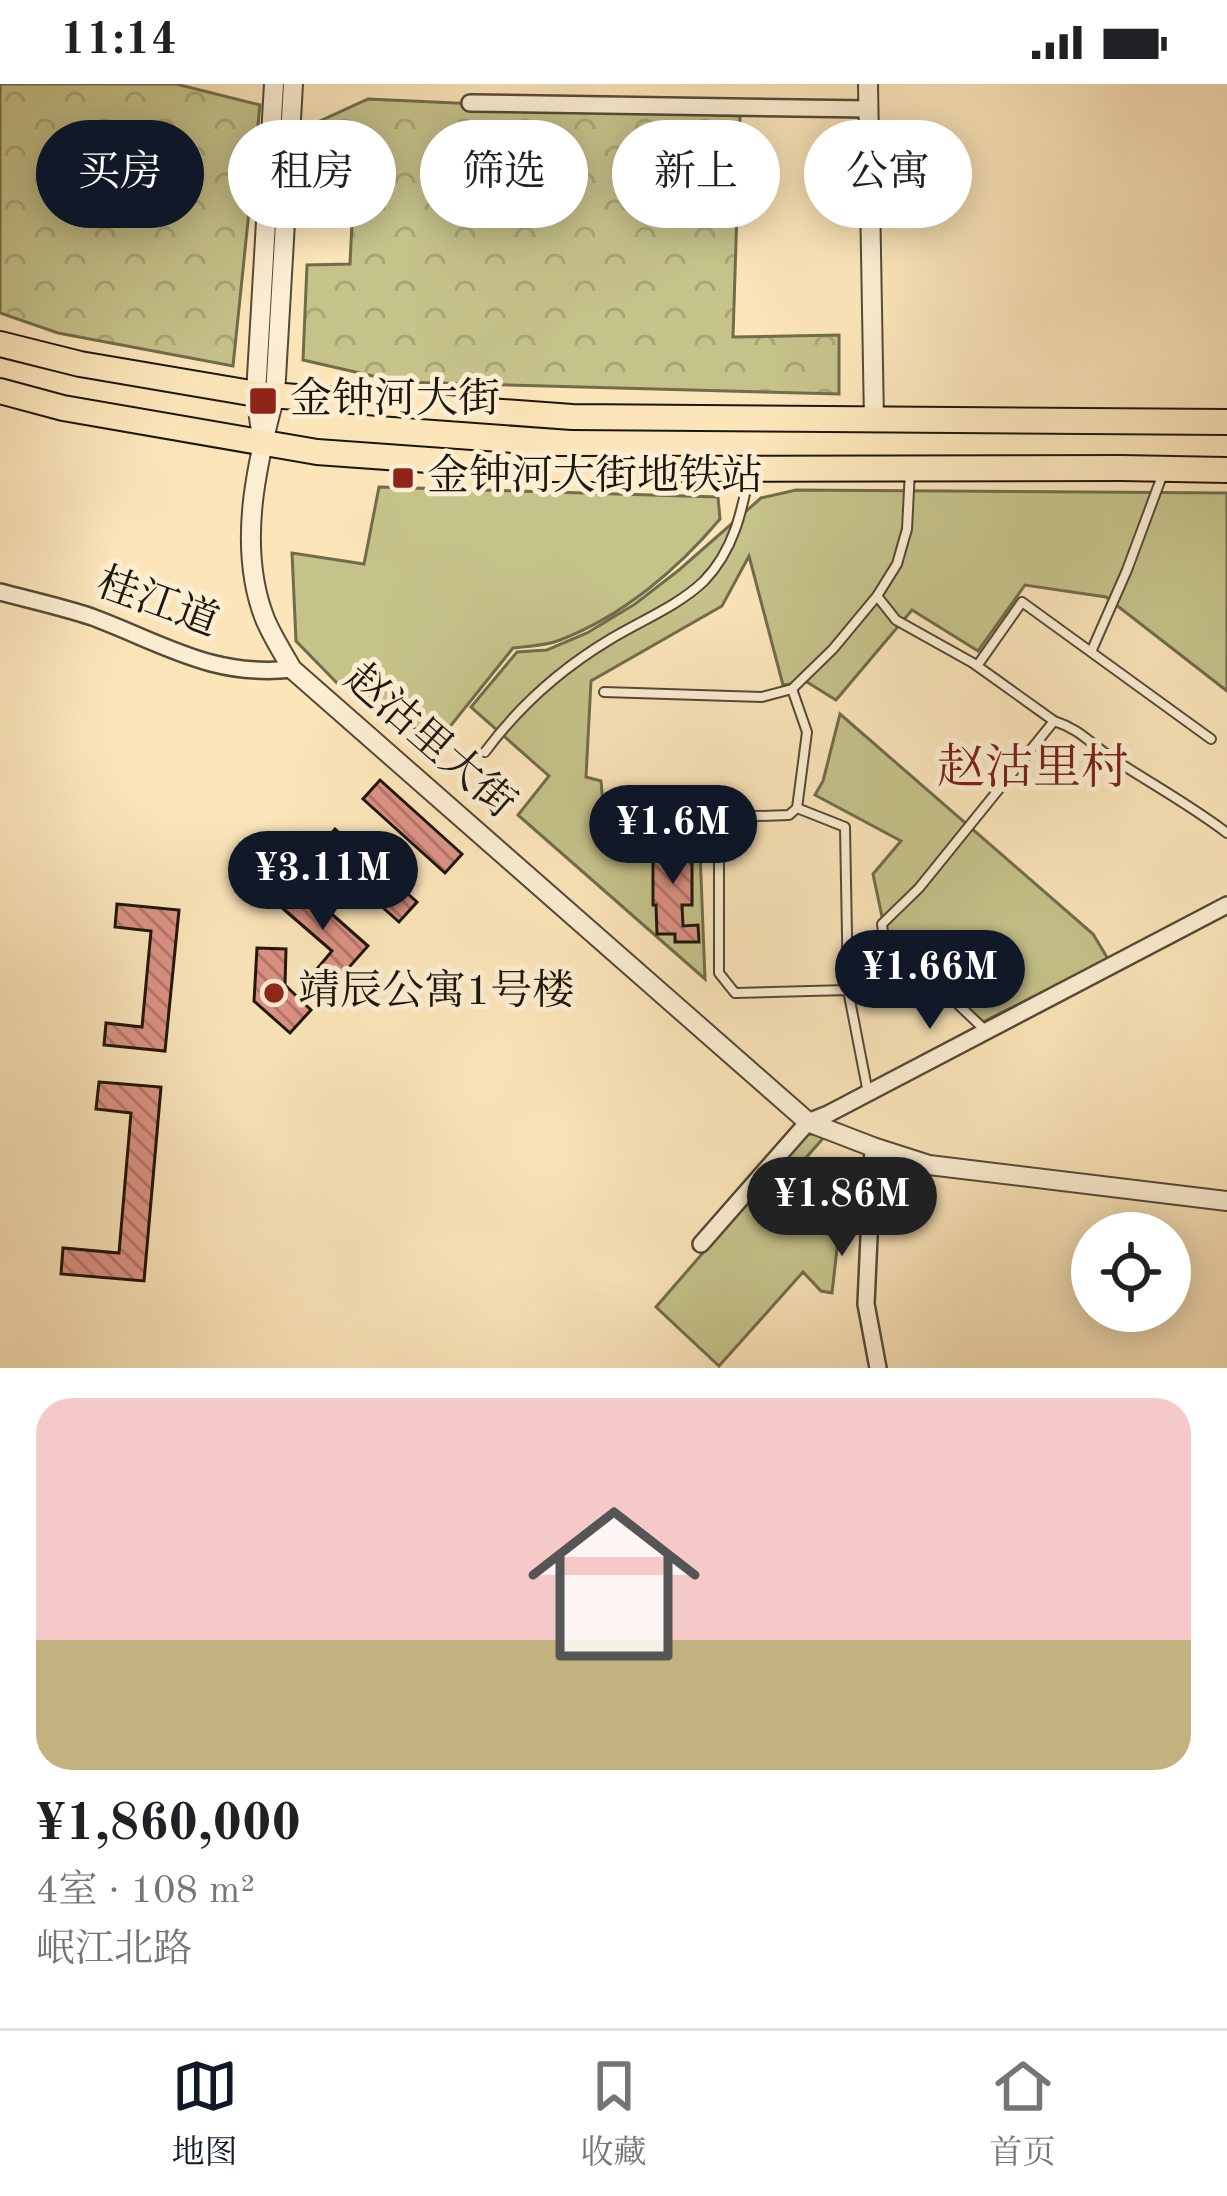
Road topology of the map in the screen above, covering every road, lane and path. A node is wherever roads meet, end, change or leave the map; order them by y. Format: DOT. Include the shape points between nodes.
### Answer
graph roads {
  1 [pos="274,84"];
  2 [pos="293,84"];
  3 [pos="868,84"];
  4 [pos="470,103"];
  5 [pos="868,109"];
  6 [pos="0,344"];
  7 [pos="0,392"];
  8 [pos="265,395"];
  9 [pos="874,421"];
  10 [pos="1227,422"];
  11 [pos="262,442"];
  12 [pos="750,469"];
  13 [pos="910,469"];
  14 [pos="1165,469"];
  15 [pos="1227,470"];
  16 [pos="0,592"];
  17 [pos="877,596"];
  18 [pos="1091,652"];
  19 [pos="977,666"];
  20 [pos="292,669"];
  21 [pos="792,688"];
  22 [pos="604,692"];
  23 [pos="1054,721"];
  24 [pos="1211,739"];
  25 [pos="485,752"];
  26 [pos="797,808"];
  27 [pos="1227,833"];
  28 [pos="1227,904"];
  29 [pos="848,990"];
  30 [pos="986,1031"];
  31 [pos="868,1093"];
  32 [pos="808,1122"];
  33 [pos="873,1148"];
  34 [pos="1227,1201"];
  35 [pos="701,1244"];
  36 [pos="878,1368"];
  1 -- 8 [label="street"];
  2 -- 8 [label="street"];
  3 -- 5 [label="street"];
  4 -- 5 [label="street"];
  5 -- 9 [label="street"];
  6 -- 8 [label="main road"];
  7 -- 11 [label="main road"];
  8 -- 9 [label="main road" via="572,418"];
  8 -- 11 [label="street, 赵沽里大街"];
  9 -- 10 [label="main road"];
  11 -- 12 [label="main road" via="554,469"];
  11 -- 20 [label="street, 赵沽里大街" via="248,550 265,618"];
  12 -- 13 [label="main road"];
  12 -- 25 [label="lane" via="740,522 704,581 553,679"];
  13 -- 14 [label="main road"];
  13 -- 17 [label="lane" via="907,529"];
  14 -- 15 [label="main road"];
  14 -- 18 [label="lane"];
  16 -- 20 [label="street, 桂江道" via="91,617 201,662 260,673"];
  17 -- 19 [label="lane" via="896,620"];
  17 -- 21 [label="lane"];
  18 -- 19 [label="lane" via="1022,602"];
  18 -- 24 [label="lane"];
  19 -- 23 [label="lane"];
  20 -- 32 [label="street, 赵沽里大街"];
  21 -- 22 [label="lane" via="762,697"];
  21 -- 26 [label="lane" via="807,732"];
  23 -- 27 [label="lane" via="1076,728"];
  23 -- 30 [label="lane" via="882,924"];
  26 -- 29 [label="lane" via="845,827"];
  26 -- 29 [label="lane" via="728,817 719,828 719,973 735,993"];
  28 -- 30 [label="street"];
  29 -- 31 [label="lane"];
  30 -- 31 [label="street"];
  31 -- 32 [label="street"];
  32 -- 33 [label="street, 赵沽里大街"];
  32 -- 35 [label="street"];
  33 -- 34 [label="street, 赵沽里大街" via="929,1165"];
  33 -- 36 [label="street" via="866,1304"];
}
